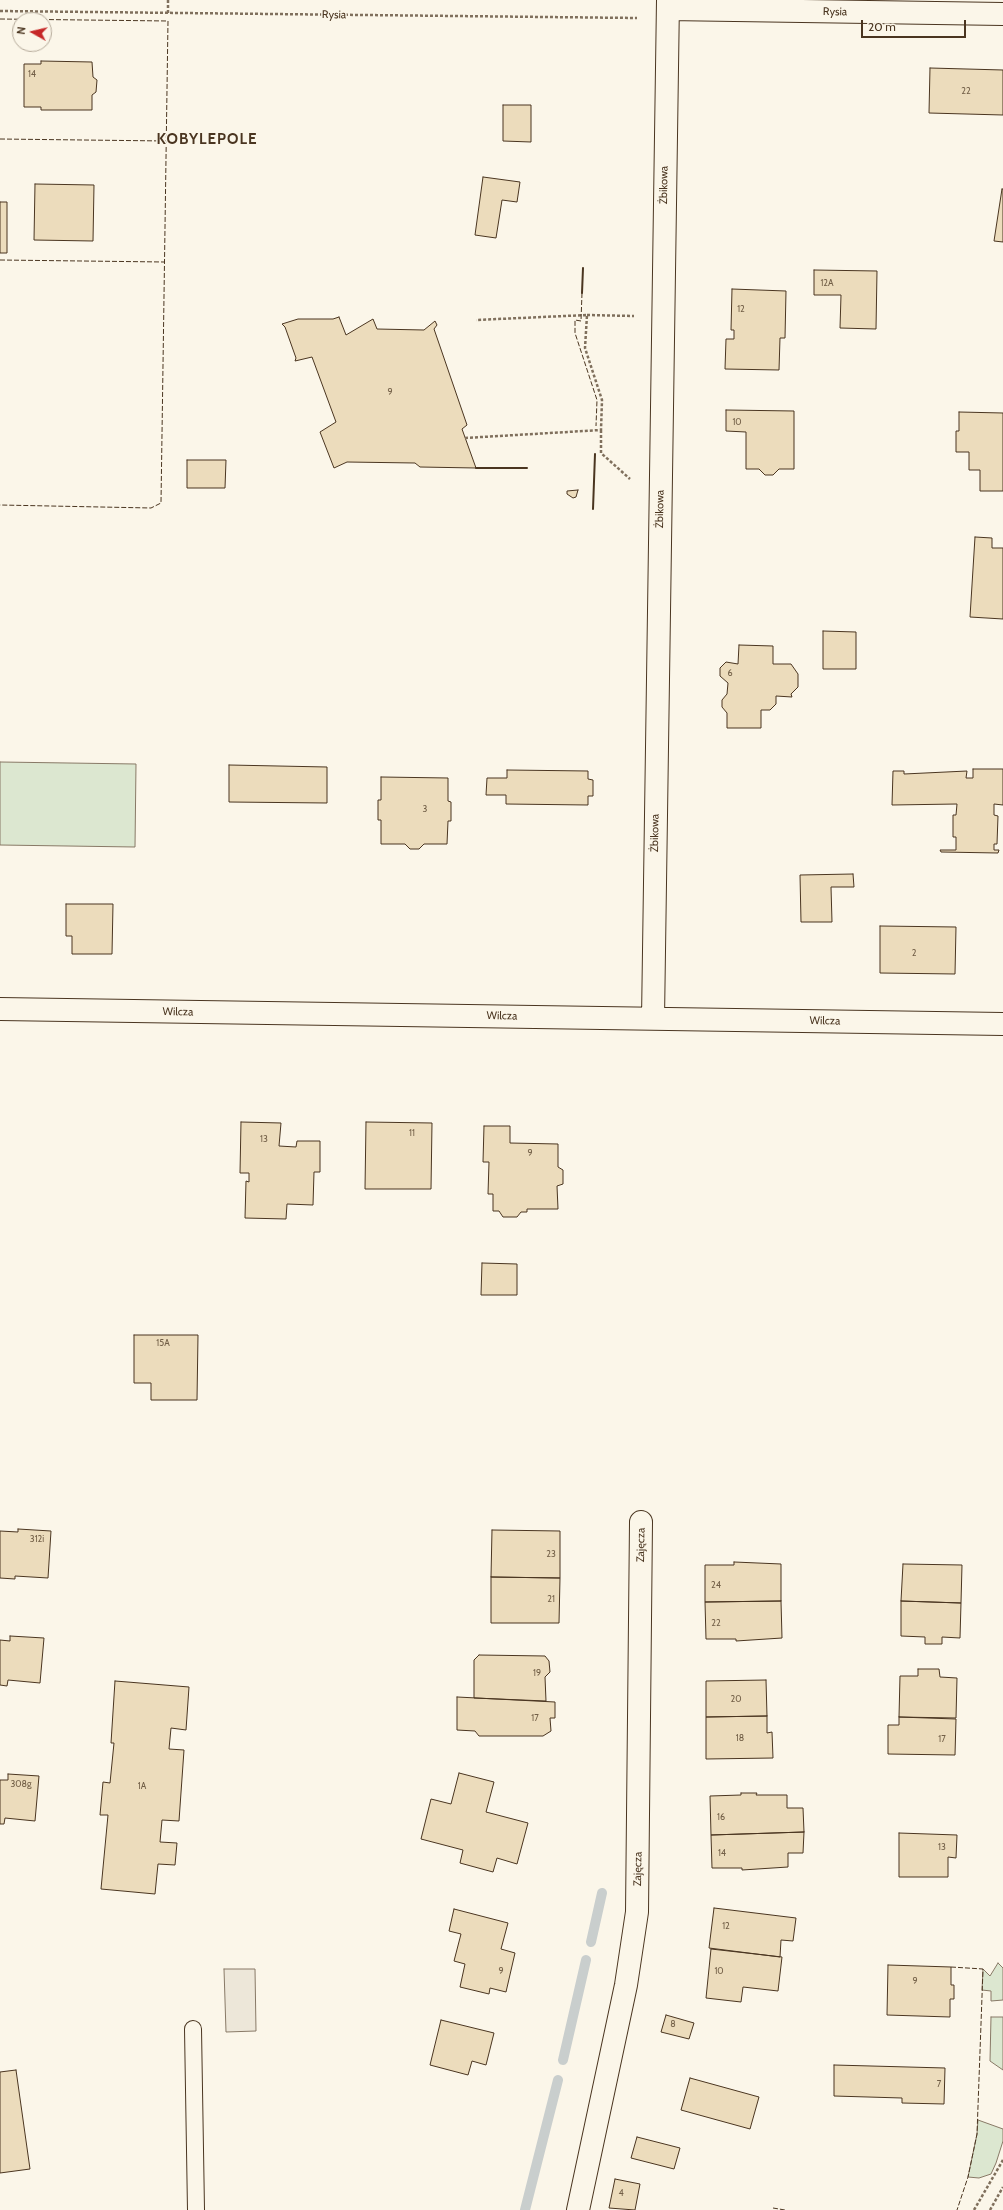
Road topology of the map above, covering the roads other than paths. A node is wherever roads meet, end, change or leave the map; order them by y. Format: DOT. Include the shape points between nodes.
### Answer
graph roads {
  1 [pos="668,9"];
  2 [pos="989,9"];
  3 [pos="0,1009"];
  4 [pos="653,1018"];
  5 [pos="1003,1024"];
  6 [pos="642,1522"];
  7 [pos="193,2029"];
  8 [pos="196,2210"];
  9 [pos="578,2210"];
  1 -- 2 [label="street, Rysia"];
  1 -- 4 [label="street, Żbikowa"];
  3 -- 4 [label="street, Wilcza"];
  4 -- 5 [label="street, Wilcza"];
  6 -- 9 [label="street, Zajęcza" via="637,1912 626,1986"];
  7 -- 8 [label="lane"];
}
